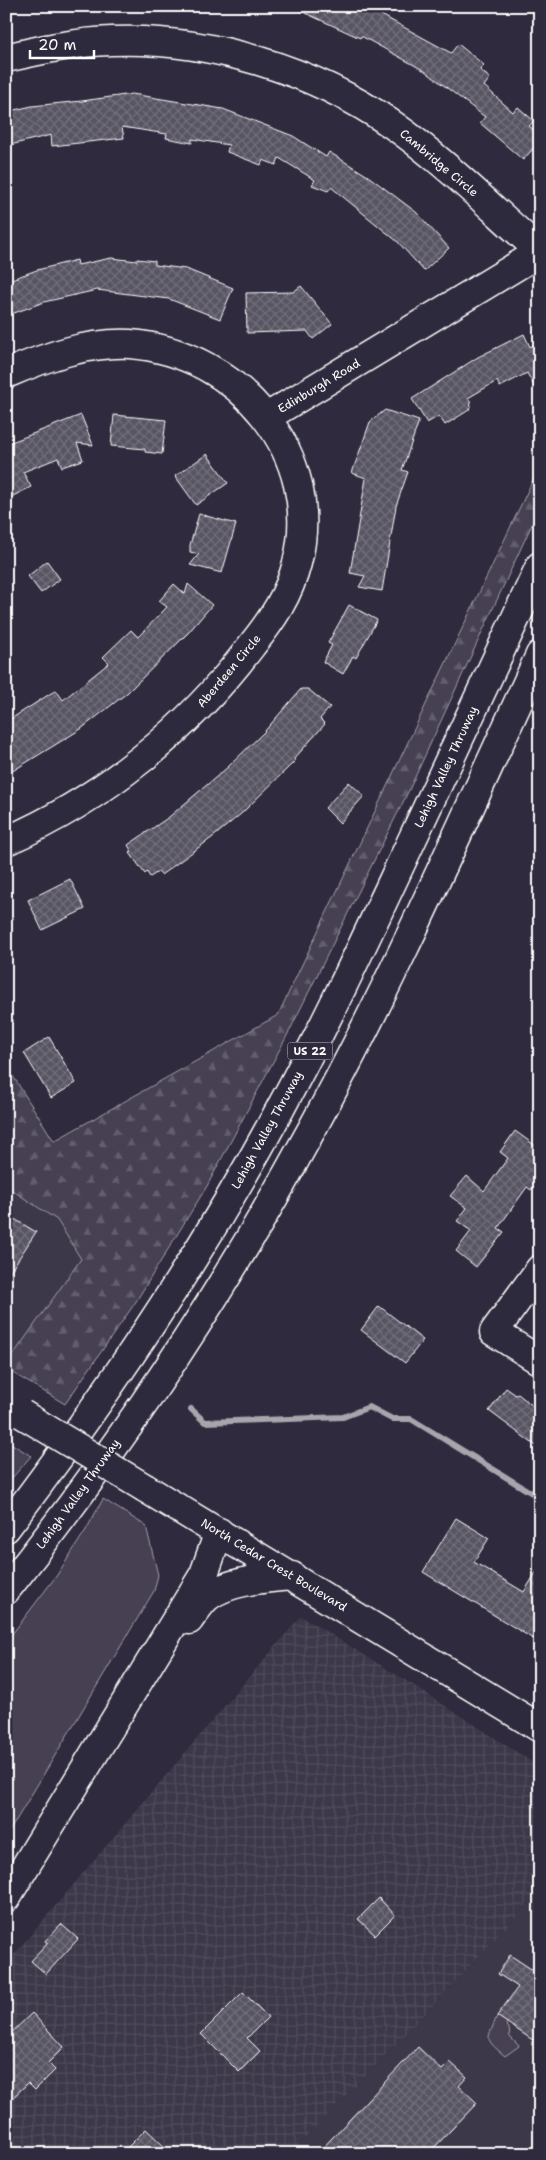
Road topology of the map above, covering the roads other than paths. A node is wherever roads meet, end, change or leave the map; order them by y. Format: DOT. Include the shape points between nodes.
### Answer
graph roads {
  1 [pos="6,58"];
  2 [pos="540,252"];
  3 [pos="6,374"];
  4 [pos="267,417"];
  5 [pos="540,566"];
  6 [pos="540,655"];
  7 [pos="6,841"];
  8 [pos="540,1269"];
  9 [pos="540,1360"];
  10 [pos="14,1409"];
  11 [pos="6,1528"];
  12 [pos="219,1532"];
  13 [pos="292,1576"];
  14 [pos="7,1589"];
  15 [pos="134,1690"];
  16 [pos="540,1728"];
  17 [pos="6,1865"];
  18 [pos="6,1898"];
  1 -- 2 [label="main road, Cambridge Circle" via="110,41 158,42 208,49 304,78 349,99 392,125 432,155"];
  2 -- 4 [label="main road, Edinburgh Road"];
  3 -- 4 [label="main road, Edinburgh Road" via="78,348 131,344 194,360 240,388"];
  4 -- 7 [label="main road, Aberdeen Circle" via="283,443 294,471 302,524 297,562 288,591 273,618 208,698 141,759 65,811"];
  5 -- 11 [label="main road, Lehigh Valley Thruway / US 22" via="350,971 279,1111 205,1239 158,1312"];
  6 -- 14 [label="main road, Lehigh Valley Thruway / US 22" via="384,988 275,1196 145,1400"];
  8 -- 9 [label="main road" via="494,1332"];
  10 -- 12 [label="main road, North Cedar Crest Boulevard, bridge"];
  12 -- 13 [label="main road, North Cedar Crest Boulevard"];
  12 -- 15 [label="main road" via="204,1574"];
  12 -- 17 [label="main road" via="189,1565"];
  13 -- 15 [label="main road" via="250,1581 206,1598"];
  13 -- 16 [label="main road, North Cedar Crest Boulevard"];
  15 -- 18 [label="main road"];
}
